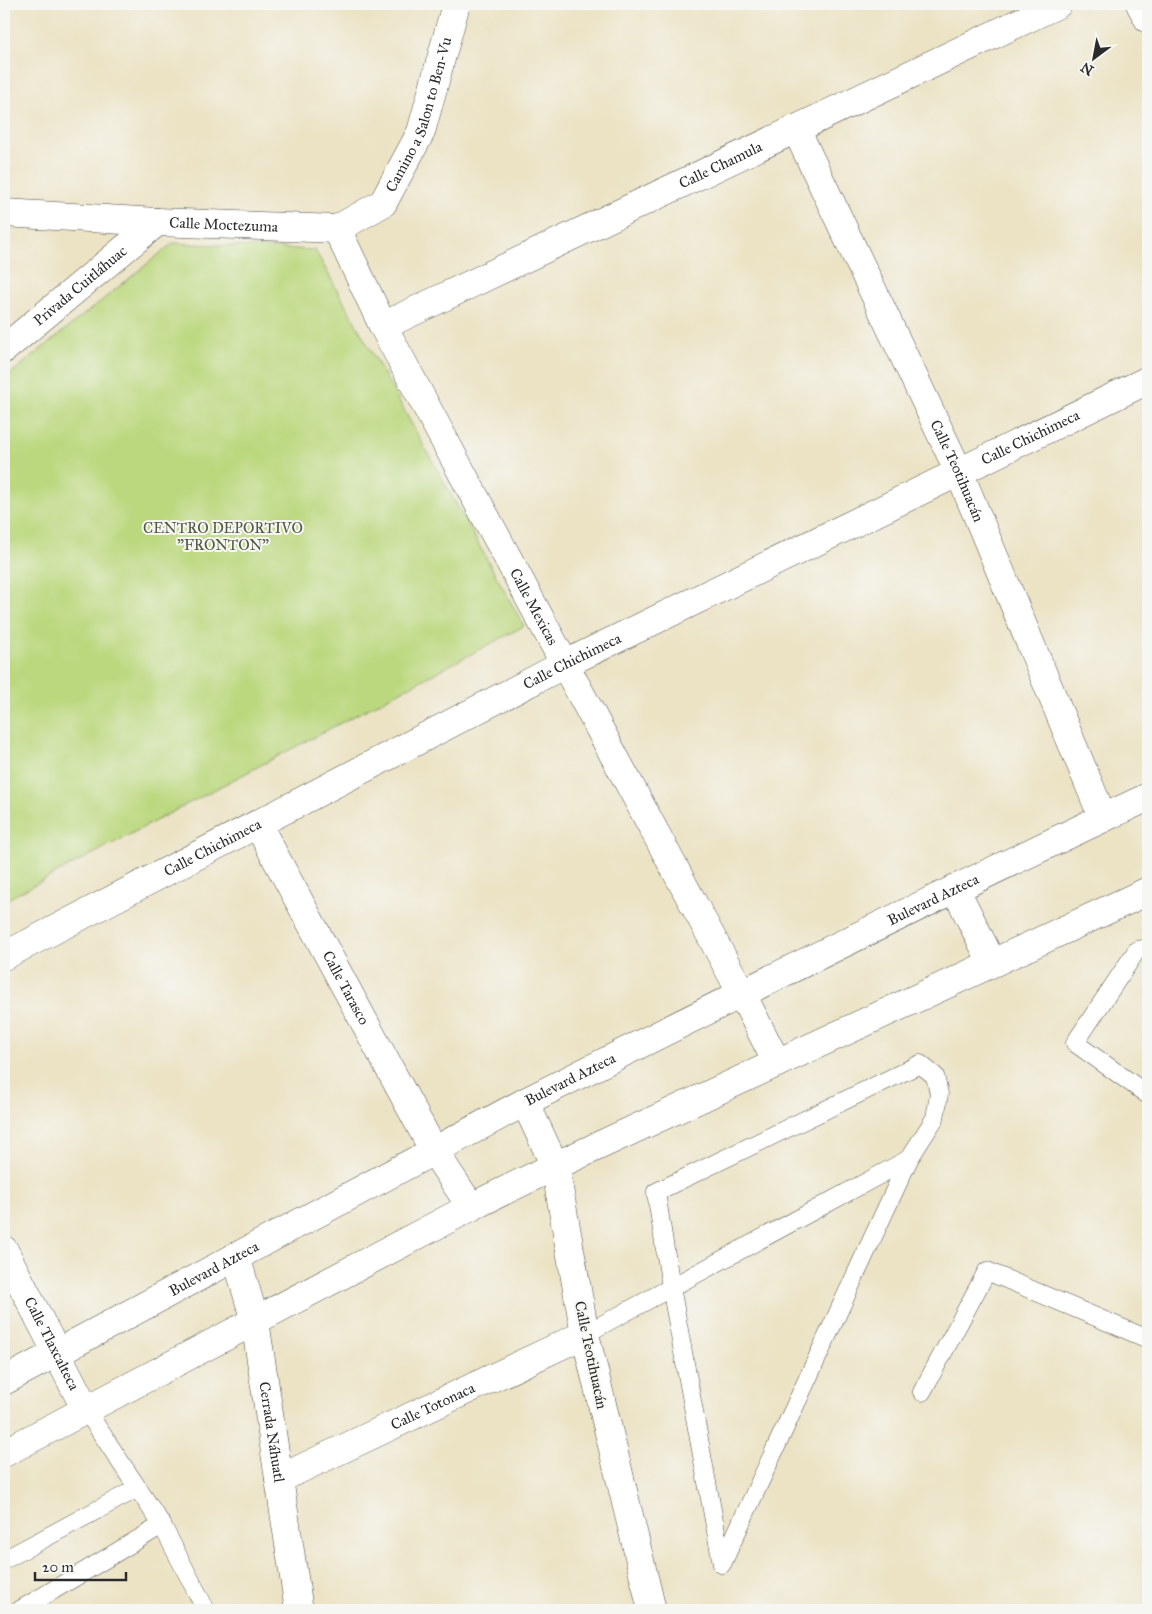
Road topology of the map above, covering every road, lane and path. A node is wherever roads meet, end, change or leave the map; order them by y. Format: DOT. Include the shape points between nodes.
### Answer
graph roads {
  1 [pos="456,4"];
  2 [pos="1058,4"];
  3 [pos="1140,4"];
  4 [pos="1148,19"];
  5 [pos="796,129"];
  6 [pos="4,213"];
  7 [pos="157,222"];
  8 [pos="338,229"];
  9 [pos="383,326"];
  10 [pos="4,349"];
  11 [pos="1148,380"];
  12 [pos="959,472"];
  13 [pos="565,664"];
  14 [pos="1148,797"];
  15 [pos="1103,818"];
  16 [pos="258,825"];
  17 [pos="955,888"];
  18 [pos="1148,891"];
  19 [pos="1148,948"];
  20 [pos="4,956"];
  21 [pos="992,963"];
  22 [pos="741,992"];
  23 [pos="777,1063"];
  24 [pos="1148,1095"];
  25 [pos="525,1102"];
  26 [pos="434,1151"];
  27 [pos="909,1158"];
  28 [pos="555,1166"];
  29 [pos="471,1207"];
  30 [pos="4,1250"];
  31 [pos="236,1256"];
  32 [pos="671,1287"];
  33 [pos="255,1321"];
  34 [pos="585,1334"];
  35 [pos="1148,1340"];
  36 [pos="56,1354"];
  37 [pos="4,1381"];
  38 [pos="922,1392"];
  39 [pos="86,1410"];
  40 [pos="4,1453"];
  41 [pos="279,1479"];
  42 [pos="138,1488"];
  43 [pos="162,1525"];
  44 [pos="4,1560"];
  45 [pos="20,1610"];
  46 [pos="206,1610"];
  47 [pos="299,1610"];
  48 [pos="652,1610"];
  1 -- 8 [label="street, Camino a Salon to Ben-Vu" via="421,132 383,203"];
  2 -- 5 [label="street, Calle Chamula"];
  3 -- 4 [label="street"];
  5 -- 9 [label="street, Calle Chamula"];
  5 -- 12 [label="street, Calle Teotihuacán"];
  6 -- 7 [label="street, Calle Moctezuma"];
  7 -- 8 [label="street, Calle Moctezuma"];
  7 -- 10 [label="street, Privada Cuitláhuac"];
  8 -- 9 [label="street"];
  9 -- 13 [label="street, Calle Mexicas"];
  11 -- 12 [label="street, Calle Chichimeca"];
  12 -- 13 [label="street, Calle Chichimeca"];
  12 -- 15 [label="street, Calle Teotihuacán"];
  13 -- 16 [label="street, Calle Chichimeca"];
  13 -- 22 [label="street, Calle Mexicas"];
  14 -- 15 [label="street, Bulevard Azteca"];
  15 -- 17 [label="street, Bulevard Azteca"];
  16 -- 20 [label="street, Calle Chichimeca"];
  16 -- 26 [label="street, Calle Tarasco"];
  17 -- 21 [label="street"];
  17 -- 22 [label="street, Bulevard Azteca"];
  18 -- 21 [label="street"];
  19 -- 24 [label="lane" via="1137,950 1075,1043"];
  21 -- 23 [label="street"];
  22 -- 23 [label="street, Calle Mexicas"];
  22 -- 25 [label="street, Bulevard Azteca"];
  23 -- 28 [label="street"];
  25 -- 26 [label="street, Bulevard Azteca"];
  25 -- 28 [label="street, Calle Teotihuacán"];
  26 -- 29 [label="street, Calle Tarasco"];
  26 -- 31 [label="street, Bulevard Azteca"];
  27 -- 32 [label="lane"];
  27 -- 32 [label="lane" via="935,1118 939,1094 935,1076 920,1064 656,1192"];
  27 -- 32 [label="lane" via="722,1564"];
  28 -- 29 [label="street"];
  28 -- 34 [label="street, Calle Teotihuacán"];
  29 -- 33 [label="street"];
  30 -- 36 [label="street, Calle Tlaxcalteca"];
  31 -- 33 [label="street, Cerrada Náhuatl"];
  31 -- 36 [label="street, Bulevard Azteca"];
  32 -- 34 [label="lane"];
  33 -- 39 [label="street"];
  33 -- 41 [label="street, Cerrada Náhuatl"];
  34 -- 41 [label="street, Calle Totonaca"];
  34 -- 48 [label="street, Calle Teotihuacán"];
  35 -- 38 [label="lane" via="987,1271"];
  36 -- 37 [label="street, Bulevard Azteca"];
  36 -- 39 [label="street, Calle Tlaxcalteca"];
  39 -- 40 [label="street"];
  39 -- 42 [label="lane"];
  41 -- 47 [label="street, Cerrada Náhuatl"];
  42 -- 43 [label="lane"];
  42 -- 44 [label="lane"];
  43 -- 45 [label="lane"];
  43 -- 46 [label="lane"];
}
